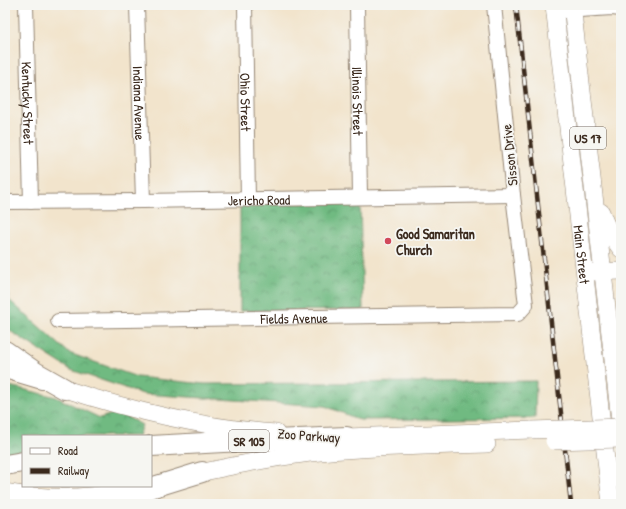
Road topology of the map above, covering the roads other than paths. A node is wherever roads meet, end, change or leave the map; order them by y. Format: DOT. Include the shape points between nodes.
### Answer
graph roads {
  1 [pos="26,5"];
  2 [pos="137,5"];
  3 [pos="245,5"];
  4 [pos="357,5"];
  5 [pos="494,5"];
  6 [pos="615,7"];
  7 [pos="554,8"];
  8 [pos="573,8"];
  9 [pos="513,195"];
  10 [pos="594,195"];
  11 [pos="360,197"];
  12 [pos="248,200"];
  13 [pos="143,201"];
  14 [pos="5,202"];
  15 [pos="31,202"];
  16 [pos="621,249"];
  17 [pos="621,271"];
  18 [pos="603,276"];
  19 [pos="585,277"];
  20 [pos="621,280"];
  21 [pos="526,306"];
  22 [pos="58,321"];
  23 [pos="621,333"];
  24 [pos="5,351"];
  25 [pos="614,366"];
  26 [pos="5,371"];
  27 [pos="65,389"];
  28 [pos="621,428"];
  29 [pos="533,436"];
  30 [pos="347,437"];
  31 [pos="621,439"];
  32 [pos="152,446"];
  33 [pos="22,462"];
  34 [pos="5,465"];
  35 [pos="202,472"];
  36 [pos="152,484"];
  37 [pos="138,487"];
  38 [pos="5,492"];
  39 [pos="102,504"];
  40 [pos="611,504"];
  1 -- 15 [label="street, Kentucky Street"];
  2 -- 13 [label="street, Indiana Avenue"];
  3 -- 12 [label="street, Ohio Street"];
  4 -- 11 [label="street, Illinois Street"];
  5 -- 9 [label="street, Sisson Drive"];
  6 -- 8 [label="street"];
  7 -- 8 [label="street"];
  7 -- 19 [label="main road, Main Street / US 17"];
  8 -- 10 [label="main road, Main Street / US 17"];
  9 -- 11 [label="street, Jericho Road"];
  9 -- 21 [label="street, Sisson Drive"];
  10 -- 16 [label="main road" via="605,224"];
  10 -- 18 [label="main road, Main Street / US 17"];
  11 -- 12 [label="street, Jericho Road"];
  12 -- 13 [label="street, Jericho Road"];
  13 -- 15 [label="street, Jericho Road"];
  14 -- 15 [label="street, Jericho Road"];
  17 -- 18 [label="main road"];
  18 -- 19 [label="main road"];
  18 -- 20 [label="main road"];
  18 -- 25 [label="main road, Main Street / US 17"];
  19 -- 40 [label="main road, Main Street / US 17"];
  21 -- 22 [label="street, Fields Avenue" via="518,314"];
  23 -- 25 [label="main road"];
  24 -- 27 [label="highway"];
  25 -- 28 [label="main road, Main Street / US 17"];
  26 -- 27 [label="street, Zoo Parkway"];
  27 -- 30 [label="main road, Zoo Parkway" via="106,402 189,421 265,432"];
  28 -- 29 [label="main road, Zoo Parkway / SR 105, bridge"];
  29 -- 30 [label="main road, Zoo Parkway / SR 105"];
  29 -- 31 [label="main road, Zoo Parkway / SR 105, bridge"];
  29 -- 35 [label="main road, Zoo Parkway / SR 105" via="344,450 275,458"];
  30 -- 32 [label="highway, SR 105"];
  33 -- 34 [label="highway"];
  35 -- 36 [label="main road, Zoo Parkway"];
  35 -- 39 [label="highway, SR 105"];
  37 -- 38 [label="main road" via="112,493 67,497"];
}
